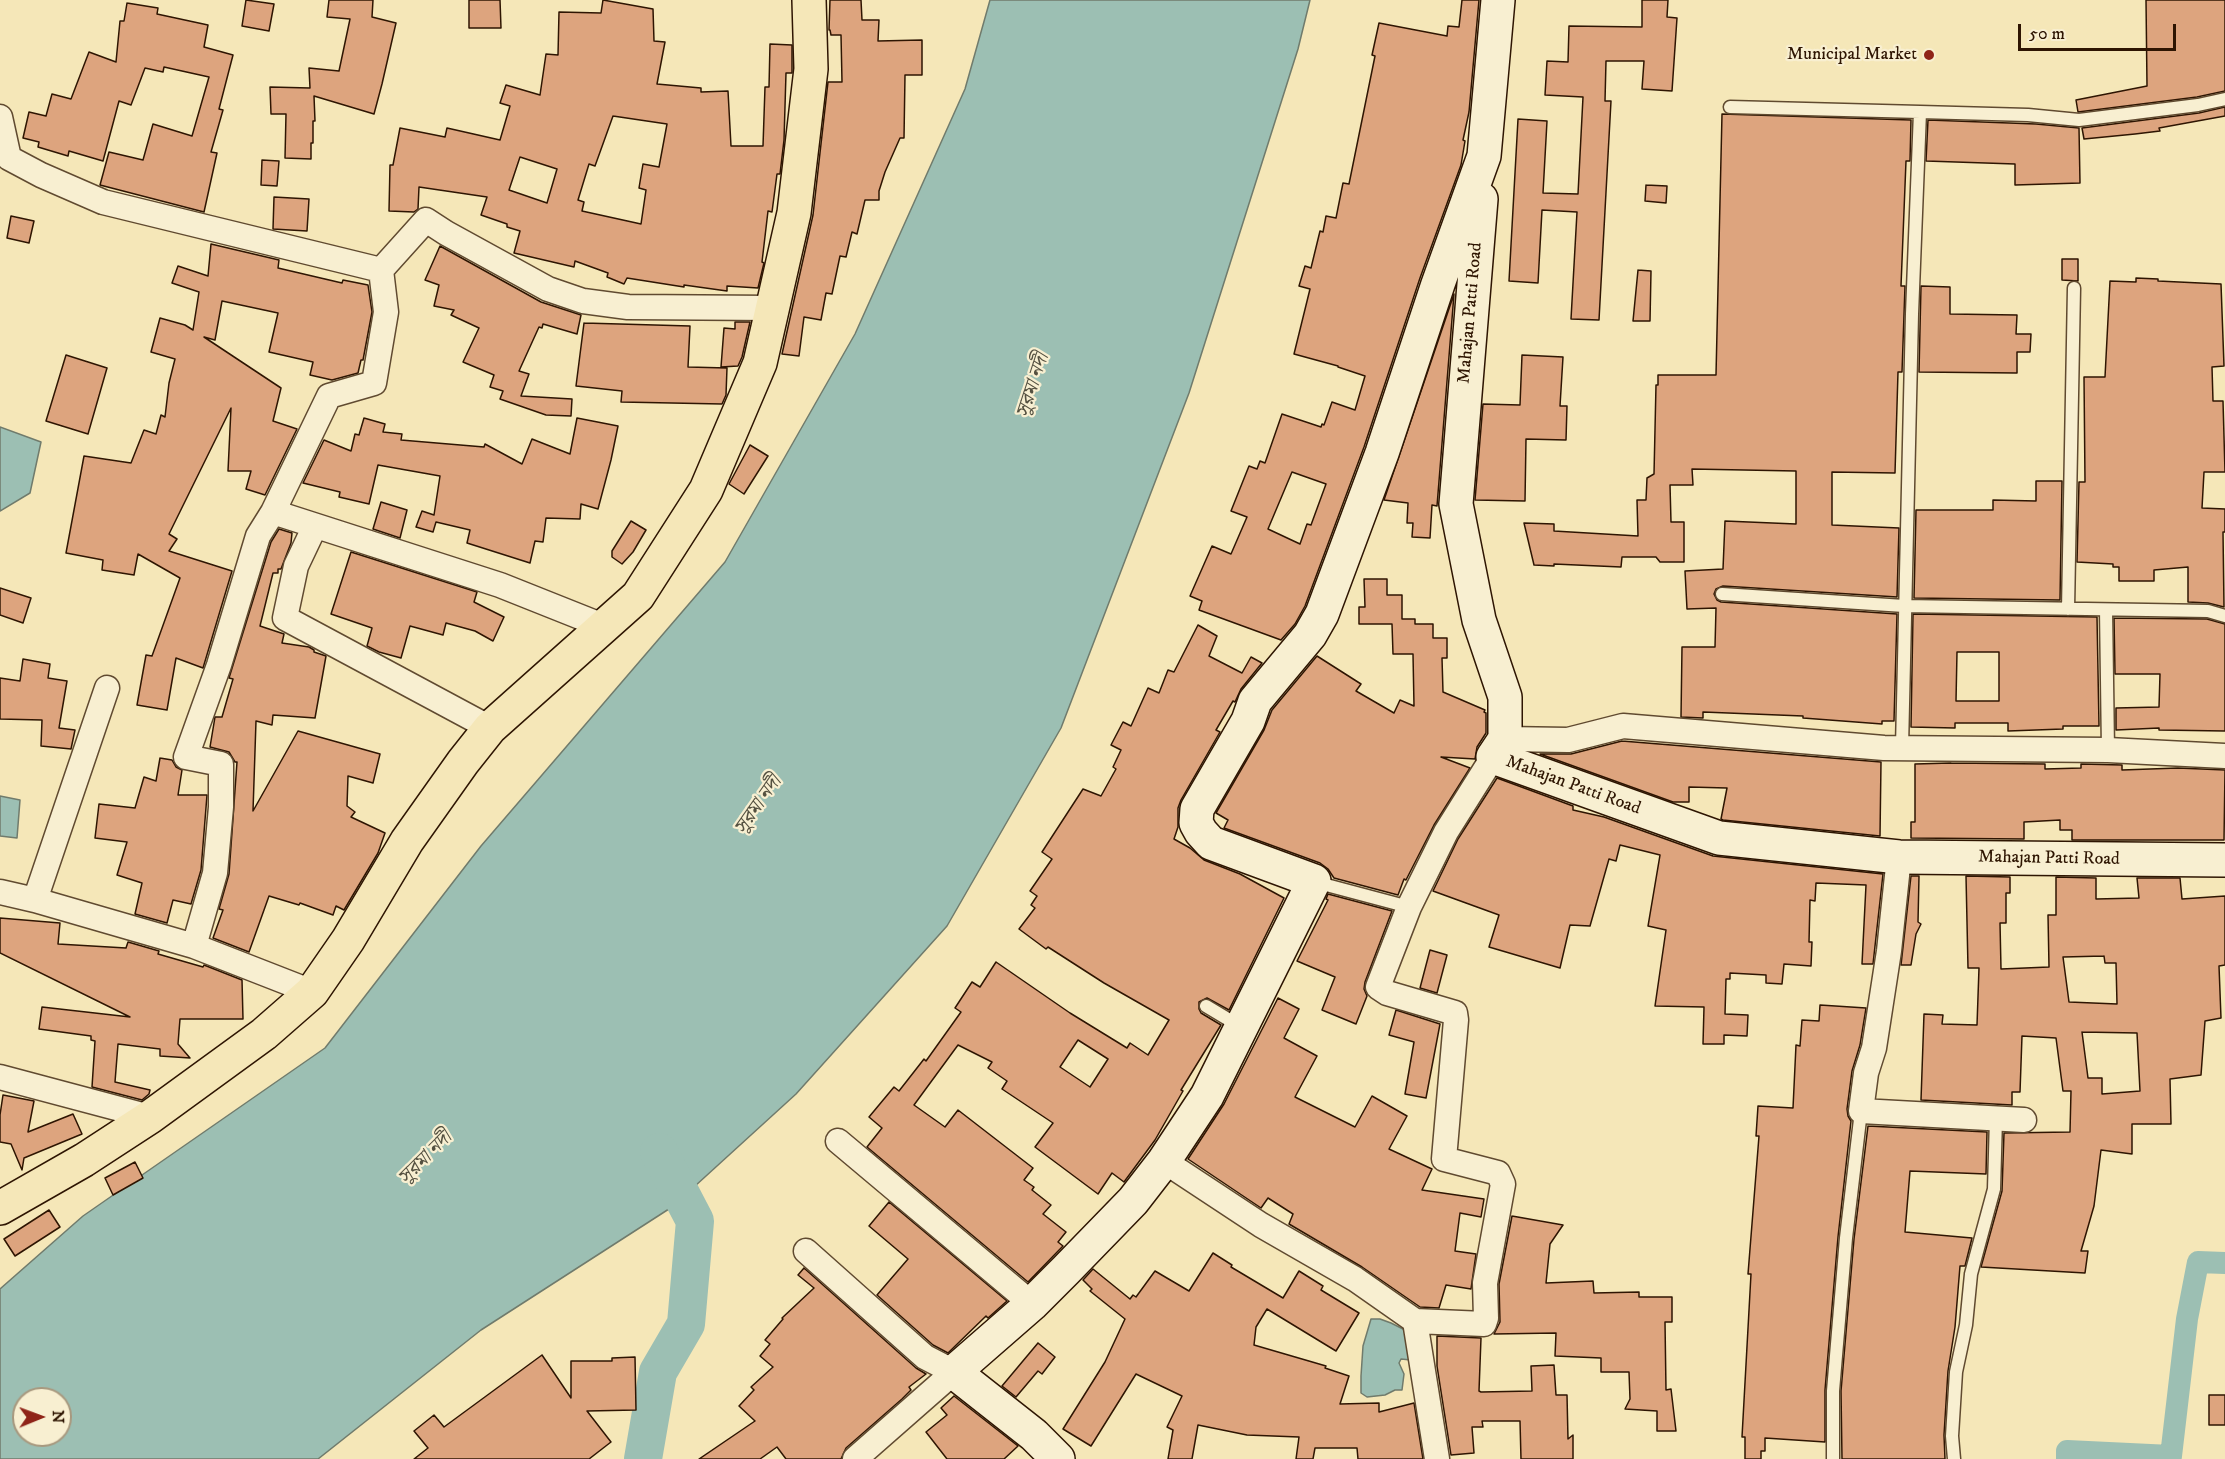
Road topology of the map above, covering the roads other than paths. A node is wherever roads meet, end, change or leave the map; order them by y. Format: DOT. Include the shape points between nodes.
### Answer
graph roads {
  1 [pos="809,0"];
  2 [pos="1498,0"];
  3 [pos="2225,99"];
  4 [pos="1730,107"];
  5 [pos="1920,112"];
  6 [pos="0,117"];
  7 [pos="1484,156"];
  8 [pos="381,270"];
  9 [pos="2074,288"];
  10 [pos="773,308"];
  11 [pos="273,512"];
  12 [pos="315,526"];
  13 [pos="1722,594"];
  14 [pos="1904,606"];
  15 [pos="2068,609"];
  16 [pos="2106,610"];
  17 [pos="2225,616"];
  18 [pos="603,626"];
  19 [pos="107,688"];
  20 [pos="490,728"];
  21 [pos="1902,747"];
  22 [pos="1499,748"];
  23 [pos="2108,750"];
  24 [pos="2225,756"];
  25 [pos="1899,857"];
  26 [pos="2225,860"];
  27 [pos="1314,881"];
  28 [pos="0,892"];
  29 [pos="34,900"];
  30 [pos="1410,907"];
  31 [pos="194,946"];
  32 [pos="312,992"];
  33 [pos="1206,1006"];
  34 [pos="1242,1028"];
  35 [pos="0,1077"];
  36 [pos="1862,1111"];
  37 [pos="150,1117"];
  38 [pos="1996,1118"];
  39 [pos="2024,1120"];
  40 [pos="838,1141"];
  41 [pos="84,1160"];
  42 [pos="1164,1161"];
  43 [pos="0,1183"];
  44 [pos="0,1208"];
  45 [pos="806,1251"];
  46 [pos="1032,1304"];
  47 [pos="1415,1321"];
  48 [pos="954,1372"];
  49 [pos="855,1459"];
  50 [pos="1058,1459"];
  51 [pos="1437,1459"];
  52 [pos="1833,1459"];
  53 [pos="1954,1459"];
  1 -- 10 [label="main road" via="811,69 794,213"];
  2 -- 7 [label="street"];
  3 -- 5 [label="lane" via="2079,120"];
  4 -- 5 [label="lane"];
  5 -- 14 [label="lane"];
  6 -- 8 [label="street" via="9,158 104,202"];
  7 -- 22 [label="street, Mahajan Patti Road" via="1456,504 1479,620 1505,697"];
  7 -- 27 [label="street" via="1322,614 1305,642 1255,702 1197,809 1196,823 1211,843"];
  8 -- 10 [label="street" via="426,220 548,289 583,301 628,307"];
  8 -- 11 [label="street" via="386,312 374,383 329,396"];
  9 -- 15 [label="lane"];
  10 -- 18 [label="main road" via="760,363 706,490 638,596"];
  11 -- 12 [label="street"];
  11 -- 31 [label="street" via="258,536 186,757 221,764 215,873"];
  12 -- 18 [label="street" via="500,585"];
  12 -- 20 [label="street" via="296,566 285,618"];
  13 -- 14 [label="lane"];
  14 -- 15 [label="lane"];
  14 -- 21 [label="lane"];
  15 -- 16 [label="lane"];
  16 -- 17 [label="lane" via="2208,611"];
  16 -- 23 [label="lane"];
  18 -- 20 [label="main road"];
  19 -- 29 [label="street"];
  20 -- 32 [label="main road" via="407,841"];
  21 -- 22 [label="street" via="1623,726 1568,740"];
  21 -- 23 [label="street"];
  22 -- 25 [label="street, Mahajan Patti Road" via="1719,838"];
  22 -- 30 [label="street" via="1446,832"];
  23 -- 24 [label="street"];
  25 -- 26 [label="street, Mahajan Patti Road"];
  25 -- 36 [label="street" via="1889,951"];
  27 -- 30 [label="lane"];
  27 -- 34 [label="street"];
  28 -- 29 [label="street"];
  29 -- 31 [label="street"];
  30 -- 47 [label="street" via="1378,987 1455,1013 1444,1159 1498,1173 1503,1184 1485,1283 1484,1324"];
  31 -- 32 [label="street"];
  32 -- 37 [label="main road" via="264,1034"];
  33 -- 34 [label="lane"];
  34 -- 42 [label="street" via="1207,1096"];
  35 -- 37 [label="street"];
  36 -- 38 [label="street"];
  36 -- 52 [label="lane" via="1833,1391"];
  37 -- 41 [label="main road"];
  38 -- 39 [label="street"];
  38 -- 53 [label="lane" via="1994,1189 1971,1274 1956,1372"];
  40 -- 46 [label="street"];
  41 -- 43 [label="main road"];
  41 -- 44 [label="main road"];
  42 -- 46 [label="street" via="1133,1201"];
  42 -- 47 [label="street" via="1261,1225 1355,1279"];
  45 -- 48 [label="street" via="925,1357"];
  46 -- 48 [label="street"];
  47 -- 51 [label="street"];
  48 -- 49 [label="street"];
  48 -- 50 [label="street" via="1034,1435"];
}
